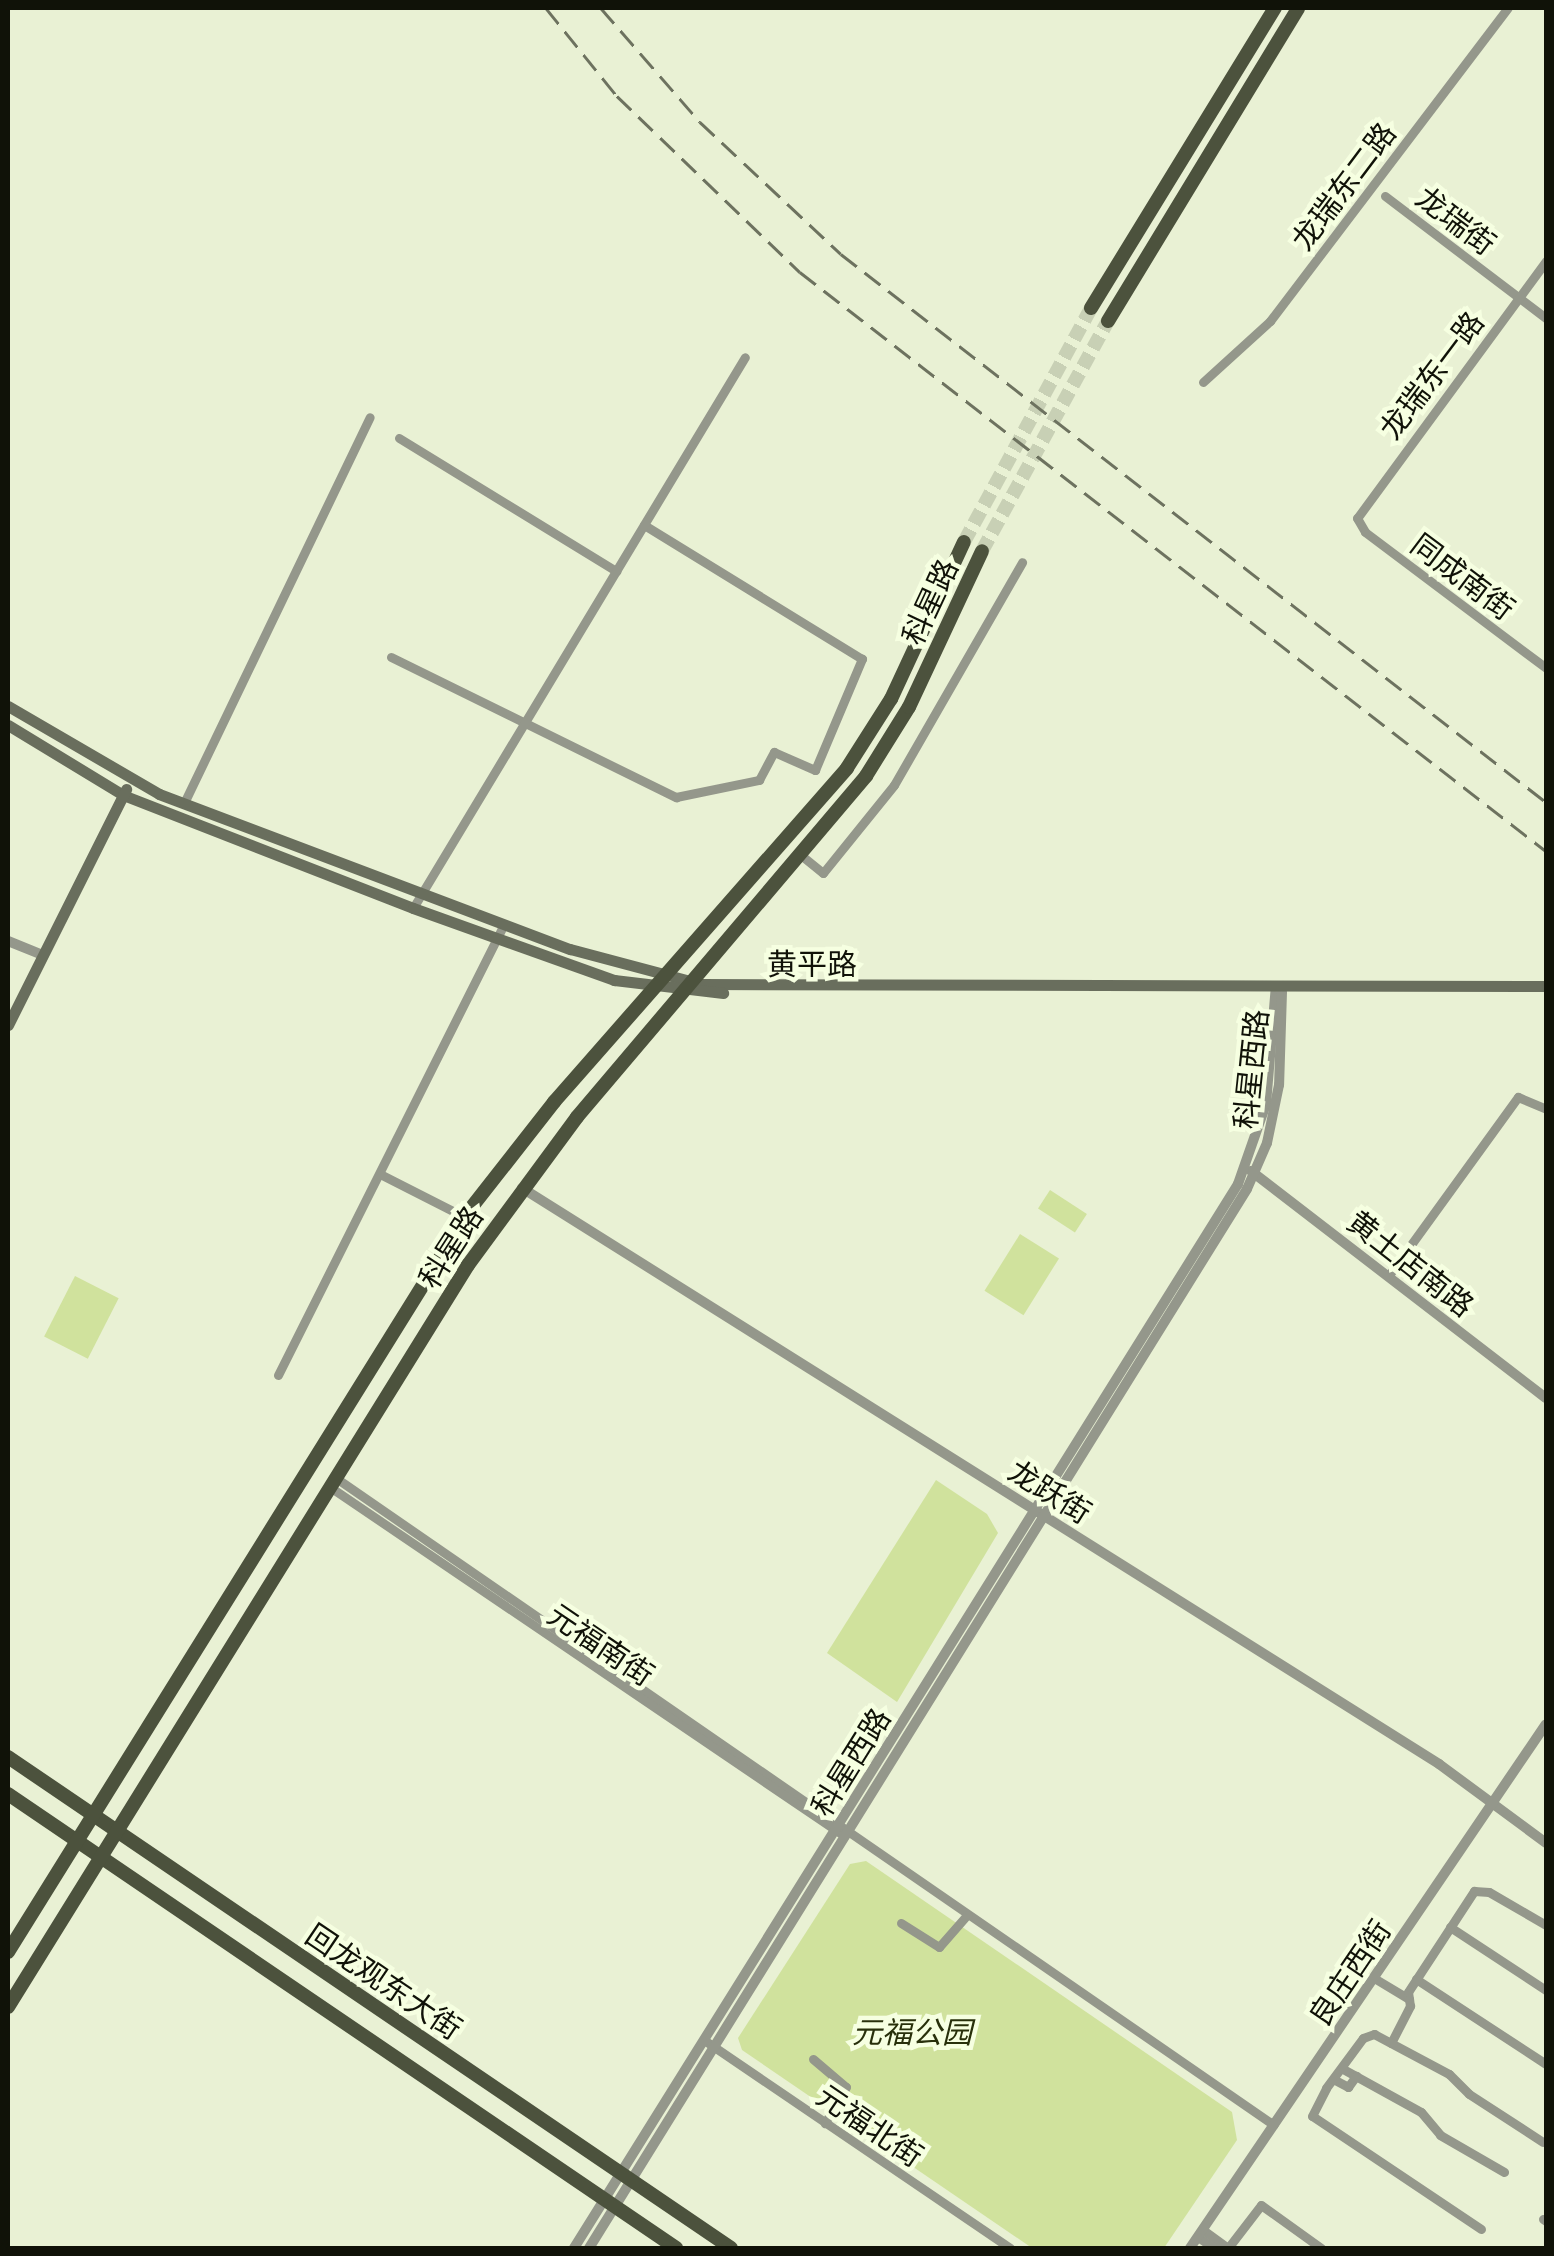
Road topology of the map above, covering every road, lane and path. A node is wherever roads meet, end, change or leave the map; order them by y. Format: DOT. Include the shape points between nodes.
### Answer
graph roads {
  1 [pos="1275,8"];
  2 [pos="1298,8"];
  3 [pos="1508,8"];
  4 [pos="1385,196"];
  5 [pos="1546,262"];
  6 [pos="1519,297"];
  7 [pos="1092,308"];
  8 [pos="1546,318"];
  9 [pos="1108,321"];
  10 [pos="746,357"];
  11 [pos="1203,382"];
  12 [pos="370,417"];
  13 [pos="399,438"];
  14 [pos="1357,518"];
  15 [pos="644,525"];
  16 [pos="964,542"];
  17 [pos="982,551"];
  18 [pos="1022,562"];
  19 [pos="616,571"];
  20 [pos="392,658"];
  21 [pos="1546,668"];
  22 [pos="8,706"];
  23 [pos="8,724"];
  24 [pos="522,725"];
  25 [pos="130,781"];
  26 [pos="123,795"];
  27 [pos="184,804"];
  28 [pos="802,856"];
  29 [pos="420,894"];
  30 [pos="413,908"];
  31 [pos="504,924"];
  32 [pos="497,939"];
  33 [pos="8,941"];
  34 [pos="42,955"];
  35 [pos="664,976"];
  36 [pos="688,987"];
  37 [pos="653,989"];
  38 [pos="1546,989"];
  39 [pos="1276,990"];
  40 [pos="8,1025"];
  41 [pos="1546,1109"];
  42 [pos="1250,1171"];
  43 [pos="380,1174"];
  44 [pos="522,1188"];
  45 [pos="451,1210"];
  46 [pos="1388,1275"];
  47 [pos="278,1374"];
  48 [pos="1546,1398"];
  49 [pos="333,1483"];
  50 [pos="1040,1513"];
  51 [pos="1546,1724"];
  52 [pos="8,1757"];
  53 [pos="8,1794"];
  54 [pos="1493,1802"];
  55 [pos="93,1815"];
  56 [pos="837,1827"];
  57 [pos="116,1831"];
  58 [pos="847,1833"];
  59 [pos="76,1842"];
  60 [pos="1546,1844"];
  61 [pos="100,1858"];
  62 [pos="968,1916"];
  63 [pos="901,1923"];
  64 [pos="1546,1924"];
  65 [pos="1450,1927"];
  66 [pos="8,1952"];
  67 [pos="1376,1975"];
  68 [pos="1416,1980"];
  69 [pos="1546,1990"];
  70 [pos="1408,1995"];
  71 [pos="8,2006"];
  72 [pos="1390,2043"];
  73 [pos="709,2044"];
  74 [pos="813,2059"];
  75 [pos="1546,2064"];
  76 [pos="1343,2069"];
  77 [pos="1356,2076"];
  78 [pos="1335,2080"];
  79 [pos="825,2123"];
  80 [pos="1274,2125"];
  81 [pos="1543,2142"];
  82 [pos="1504,2172"];
  83 [pos="626,2177"];
  84 [pos="610,2203"];
  85 [pos="1481,2229"];
  86 [pos="1200,2234"];
  87 [pos="1230,2246"];
  88 [pos="574,2248"];
  89 [pos="589,2248"];
  90 [pos="676,2248"];
  91 [pos="731,2248"];
  92 [pos="1010,2248"];
  93 [pos="1190,2248"];
  94 [pos="1214,2248"];
  95 [pos="1244,2248"];
  96 [pos="1321,2248"];
  1 -- 7 [label="main road"];
  2 -- 9 [label="main road"];
  3 -- 11 [label="street, 龙瑞东二路" via="1270,321"];
  4 -- 6 [label="street, 龙瑞街"];
  5 -- 6 [label="street, 龙瑞东一路"];
  6 -- 8 [label="street, 龙瑞街"];
  6 -- 14 [label="street, 龙瑞东一路"];
  10 -- 15 [label="street"];
  12 -- 27 [label="street"];
  13 -- 19 [label="street"];
  14 -- 21 [label="street, 同成南街" via="1362,529"];
  15 -- 19 [label="street"];
  15 -- 24 [label="street" via="862,659 815,770 774,752 759,780 676,798"];
  16 -- 35 [label="main road, 科星路" via="857,755"];
  17 -- 28 [label="main road, 科星路" via="891,738"];
  18 -- 28 [label="street" via="894,785 822,873"];
  19 -- 24 [label="street"];
  20 -- 24 [label="street"];
  22 -- 25 [label="main road, 黄平路"];
  23 -- 26 [label="main road, 黄平路"];
  24 -- 29 [label="street"];
  25 -- 26 [label="main road"];
  25 -- 27 [label="main road, 黄平路"];
  26 -- 30 [label="main road, 黄平路"];
  26 -- 34 [label="main road"];
  27 -- 29 [label="main road, 黄平路"];
  28 -- 36 [label="main road, 科星路"];
  29 -- 30 [label="street"];
  29 -- 31 [label="main road, 黄平路"];
  30 -- 32 [label="main road, 黄平路"];
  31 -- 32 [label="street"];
  31 -- 35 [label="main road, 黄平路"];
  32 -- 37 [label="main road, 黄平路"];
  32 -- 43 [label="street"];
  33 -- 34 [label="street"];
  34 -- 40 [label="main road"];
  35 -- 36 [label="main road, 黄平路"];
  35 -- 37 [label="main road, 科星路"];
  36 -- 37 [label="main road, 黄平路"];
  36 -- 39 [label="main road, 黄平路"];
  36 -- 44 [label="main road, 科星路"];
  37 -- 55 [label="main road, 科星路" via="471,1208"];
  38 -- 39 [label="main road, 黄平路"];
  39 -- 42 [label="street, 科星西路" via="1276,1106"];
  41 -- 46 [label="street" via="1518,1098"];
  42 -- 46 [label="street, 黄土店南路"];
  42 -- 50 [label="street, 科星西路"];
  43 -- 45 [label="street"];
  43 -- 47 [label="street"];
  44 -- 49 [label="main road, 科星路"];
  44 -- 50 [label="street, 龙跃街"];
  46 -- 48 [label="street, 黄土店南路"];
  49 -- 56 [label="street, 元福南街"];
  49 -- 57 [label="main road, 科星路"];
  50 -- 54 [label="street, 龙跃街"];
  50 -- 56 [label="street, 科星西路"];
  50 -- 58 [label="street, 科星西路"];
  51 -- 54 [label="street, 良庄西街"];
  52 -- 55 [label="main road, 回龙观东大街"];
  53 -- 59 [label="main road, 回龙观东大街"];
  54 -- 60 [label="street, 龙跃街"];
  54 -- 67 [label="street, 良庄西街"];
  55 -- 57 [label="main road, 回龙观东大街"];
  55 -- 59 [label="main road, 科星路"];
  56 -- 58 [label="street, 元福南街"];
  56 -- 73 [label="street, 科星西路"];
  57 -- 61 [label="main road, 科星路"];
  57 -- 83 [label="main road, 回龙观东大街"];
  58 -- 62 [label="street, 元福南街"];
  58 -- 73 [label="street, 科星西路"];
  59 -- 61 [label="main road, 回龙观东大街"];
  59 -- 66 [label="main road, 科星路"];
  61 -- 71 [label="main road, 科星路"];
  61 -- 84 [label="main road, 回龙观东大街"];
  62 -- 63 [label="street" via="942,1947"];
  62 -- 80 [label="street, 元福南街"];
  64 -- 65 [label="street" via="1479,1889"];
  65 -- 68 [label="street"];
  65 -- 69 [label="street"];
  67 -- 70 [label="street"];
  67 -- 80 [label="street, 良庄西街"];
  68 -- 70 [label="street"];
  68 -- 75 [label="street"];
  70 -- 72 [label="street"];
  72 -- 76 [label="street" via="1366,2035"];
  72 -- 81 [label="street" via="1450,2074"];
  73 -- 79 [label="street, 元福北街"];
  73 -- 83 [label="street, 科星西路"];
  74 -- 79 [label="street" via="846,2090"];
  76 -- 77 [label="street"];
  76 -- 78 [label="street"];
  77 -- 78 [label="street" via="1348,2088"];
  77 -- 82 [label="street" via="1421,2112 1440,2135"];
  78 -- 85 [label="street" via="1312,2116"];
  79 -- 92 [label="street, 元福北街"];
  80 -- 86 [label="street, 良庄西街"];
  83 -- 84 [label="street, 科星西路"];
  83 -- 91 [label="main road, 回龙观东大街"];
  84 -- 88 [label="street, 科星西路"];
  84 -- 89 [label="street, 科星西路"];
  84 -- 90 [label="main road, 回龙观东大街"];
  86 -- 87 [label="street"];
  86 -- 93 [label="street, 良庄西街"];
  86 -- 94 [label="street"];
  87 -- 95 [label="street"];
  87 -- 96 [label="street" via="1261,2204"];
}
